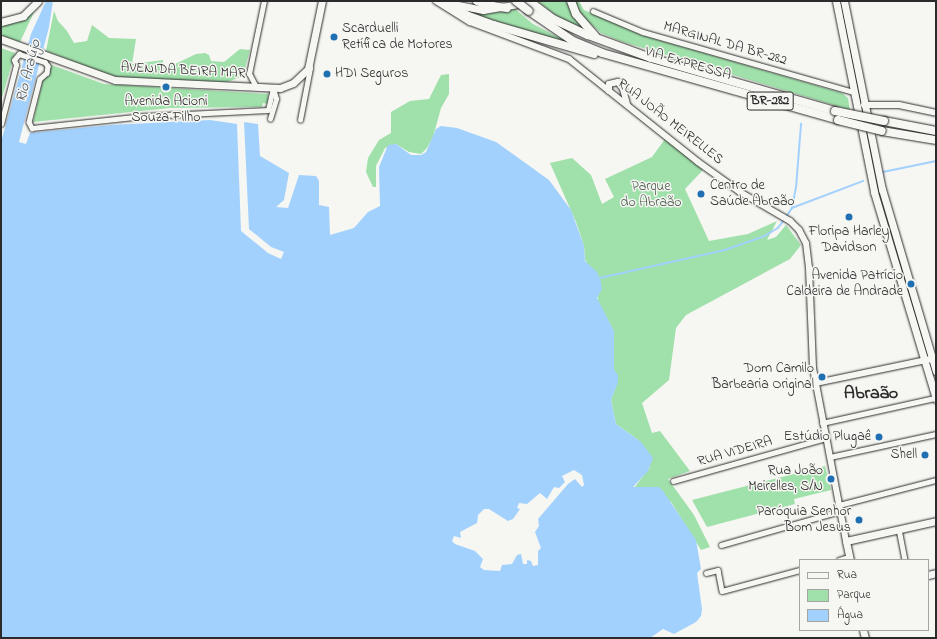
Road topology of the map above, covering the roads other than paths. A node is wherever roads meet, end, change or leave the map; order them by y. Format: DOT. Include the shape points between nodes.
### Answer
graph roads {
  1 [pos="38,1"];
  2 [pos="264,1"];
  3 [pos="322,1"];
  4 [pos="437,1"];
  5 [pos="477,1"];
  6 [pos="516,1"];
  7 [pos="571,1"];
  8 [pos="836,1"];
  9 [pos="844,1"];
  10 [pos="530,4"];
  11 [pos="449,5"];
  12 [pos="507,8"];
  13 [pos="593,11"];
  14 [pos="1,22"];
  15 [pos="1,39"];
  16 [pos="601,40"];
  17 [pos="21,50"];
  18 [pos="46,59"];
  19 [pos="636,63"];
  20 [pos="306,77"];
  21 [pos="257,88"];
  22 [pos="274,88"];
  23 [pos="609,91"];
  24 [pos="853,92"];
  25 [pos="862,94"];
  26 [pos="864,106"];
  27 [pos="627,107"];
  28 [pos="933,110"];
  29 [pos="936,113"];
  30 [pos="270,119"];
  31 [pos="300,120"];
  32 [pos="1,124"];
  33 [pos="936,130"];
  34 [pos="936,140"];
  35 [pos="907,305"];
  36 [pos="920,318"];
  37 [pos="934,358"];
  38 [pos="924,360"];
  39 [pos="936,371"];
  40 [pos="816,384"];
  41 [pos="936,398"];
  42 [pos="822,423"];
  43 [pos="936,434"];
  44 [pos="826,438"];
  45 [pos="830,457"];
  46 [pos="936,480"];
  47 [pos="673,481"];
  48 [pos="840,508"];
  49 [pos="936,521"];
  50 [pos="899,529"];
  51 [pos="846,541"];
  52 [pos="721,545"];
  53 [pos="850,559"];
  54 [pos="905,559"];
  55 [pos="799,570"];
  56 [pos="706,573"];
  1 -- 14 [label="main road" via="23,16"];
  2 -- 21 [label="street" via="248,74"];
  3 -- 20 [label="main road"];
  4 -- 11 [label="main road"];
  4 -- 23 [label="main road, RUA JOÃO MEIRELLES" via="470,22 569,59"];
  5 -- 12 [label="highway"];
  6 -- 10 [label="highway, VIA EXPRESSA / BR-282, bridge"];
  7 -- 16 [label="highway" via="584,25"];
  8 -- 24 [label="main road"];
  9 -- 25 [label="main road"];
  10 -- 12 [label="main road"];
  10 -- 16 [label="highway, VIA EXPRESSA / BR-282" via="571,29"];
  10 -- 19 [label="highway, VIA EXPRESSA / BR-282" via="573,41"];
  11 -- 12 [label="main road" via="483,10"];
  11 -- 19 [label="highway" via="466,15 494,25"];
  13 -- 24 [label="street, MARGINAL DA BR-282" via="643,32"];
  15 -- 17 [label="main road"];
  16 -- 33 [label="highway, VIA EXPRESSA / BR-282, bridge" via="651,58 835,111"];
  17 -- 18 [label="main road, AVENIDA BEIRA MAR"];
  17 -- 32 [label="street" via="14,60 16,65"];
  18 -- 21 [label="main road, AVENIDA BEIRA MAR" via="115,80"];
  18 -- 22 [label="street" via="48,73 40,79 28,122 32,128 145,116 268,110"];
  19 -- 34 [label="highway, VIA EXPRESSA / BR-282, bridge" via="838,120"];
  20 -- 22 [label="main road, AVENIDA BEIRA MAR"];
  20 -- 31 [label="street"];
  21 -- 22 [label="main road, AVENIDA BEIRA MAR"];
  22 -- 30 [label="street" via="276,99"];
  23 -- 27 [label="main road, RUA JOÃO MEIRELLES"];
  23 -- 27 [label="main road" via="609,84 618,82 623,89"];
  24 -- 25 [label="main road"];
  24 -- 35 [label="main road" via="874,192"];
  25 -- 26 [label="main road"];
  26 -- 28 [label="main road" via="899,105"];
  26 -- 36 [label="main road" via="882,190"];
  27 -- 40 [label="main road, RUA JOÃO MEIRELLES" via="716,176 790,221 799,230 806,243"];
  28 -- 29 [label="main road"];
  35 -- 36 [label="main road" via="912,314"];
  35 -- 38 [label="main road"];
  36 -- 37 [label="main road"];
  37 -- 38 [label="main road"];
  37 -- 39 [label="main road"];
  38 -- 40 [label="main road"];
  38 -- 41 [label="main road"];
  40 -- 42 [label="main road, RUA JOÃO MEIRELLES"];
  41 -- 42 [label="street"];
  42 -- 44 [label="main road, RUA JOÃO MEIRELLES"];
  43 -- 45 [label="street"];
  44 -- 45 [label="main road, RUA JOÃO MEIRELLES"];
  44 -- 47 [label="street, RUA VIDEIRA"];
  45 -- 48 [label="main road, RUA JOÃO MEIRELLES"];
  46 -- 48 [label="street"];
  48 -- 51 [label="main road, RUA JOÃO MEIRELLES"];
  48 -- 52 [label="street"];
  49 -- 50 [label="main road"];
  50 -- 51 [label="main road"];
  50 -- 54 [label="street"];
  51 -- 53 [label="main road, RUA JOÃO MEIRELLES"];
  55 -- 56 [label="street" via="722,590 718,570"];
}
